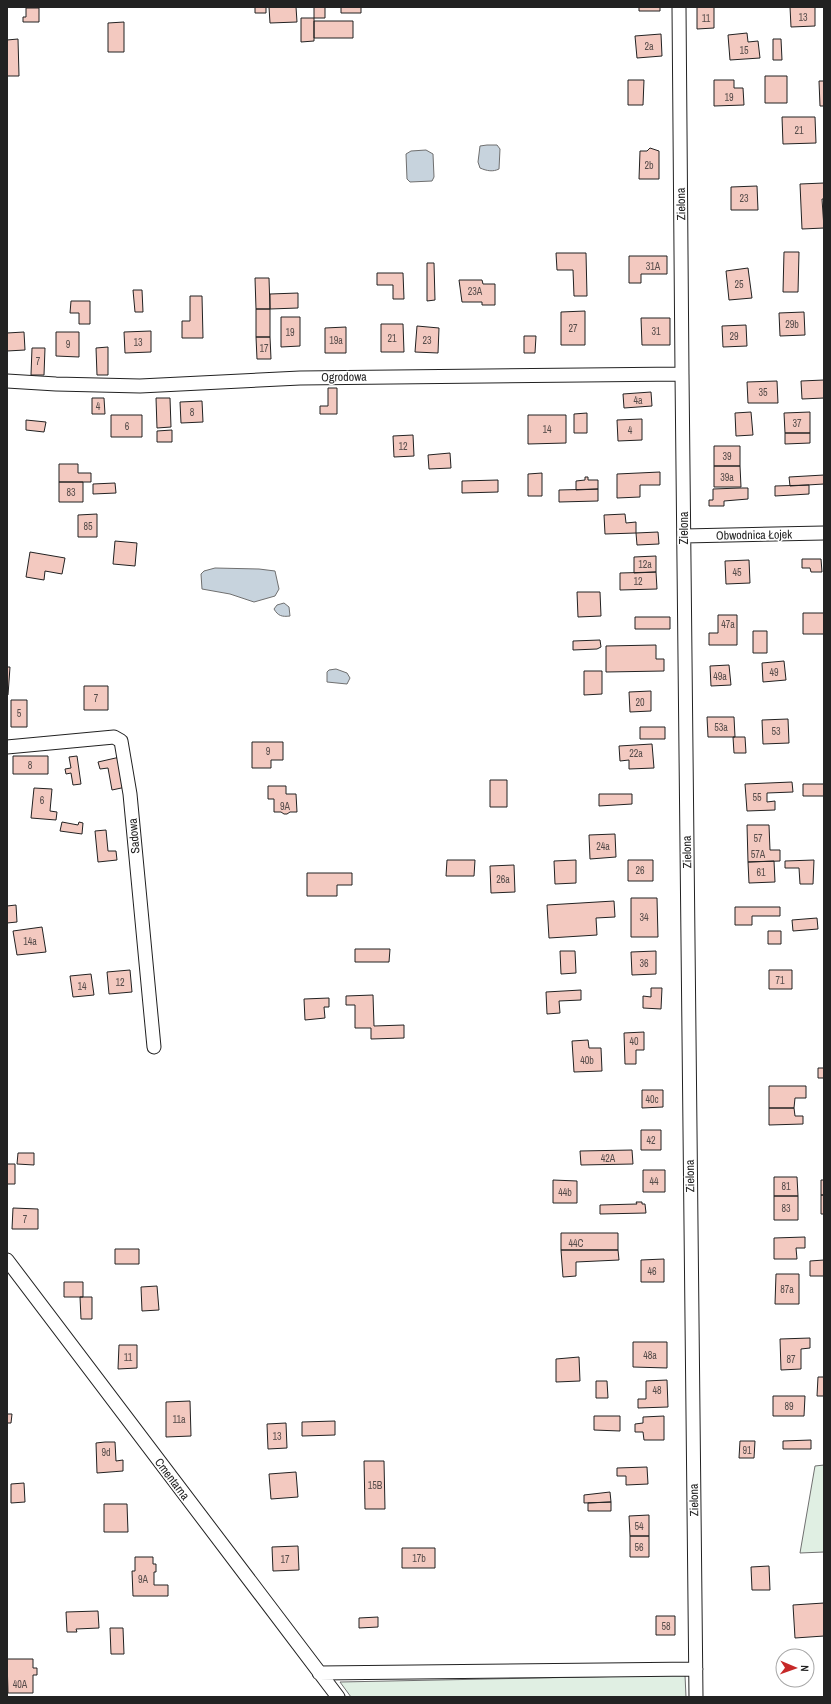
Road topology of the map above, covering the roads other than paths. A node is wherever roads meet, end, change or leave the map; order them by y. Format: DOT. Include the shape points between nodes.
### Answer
graph roads {
  1 [pos="679,7"];
  2 [pos="682,374"];
  3 [pos="7,381"];
  4 [pos="824,533"];
  5 [pos="684,536"];
  6 [pos="7,747"];
  7 [pos="154,1047"];
  8 [pos="7,1260"];
  9 [pos="696,1669"];
  10 [pos="319,1673"];
  11 [pos="338,1697"];
  12 [pos="696,1697"];
  1 -- 2 [label="street, Zielona"];
  2 -- 3 [label="street, Ogrodowa" via="300,378 140,386"];
  2 -- 5 [label="street, Zielona"];
  4 -- 5 [label="street, Obwodnica Łojek"];
  5 -- 9 [label="street, Zielona"];
  6 -- 7 [label="street, Sadowa" via="114,737 121,741 130,794"];
  8 -- 10 [label="street, Cmentarna"];
  9 -- 10 [label="street"];
  9 -- 12 [label="street, Zielona"];
  10 -- 11 [label="street, Cmentarna"];
}
